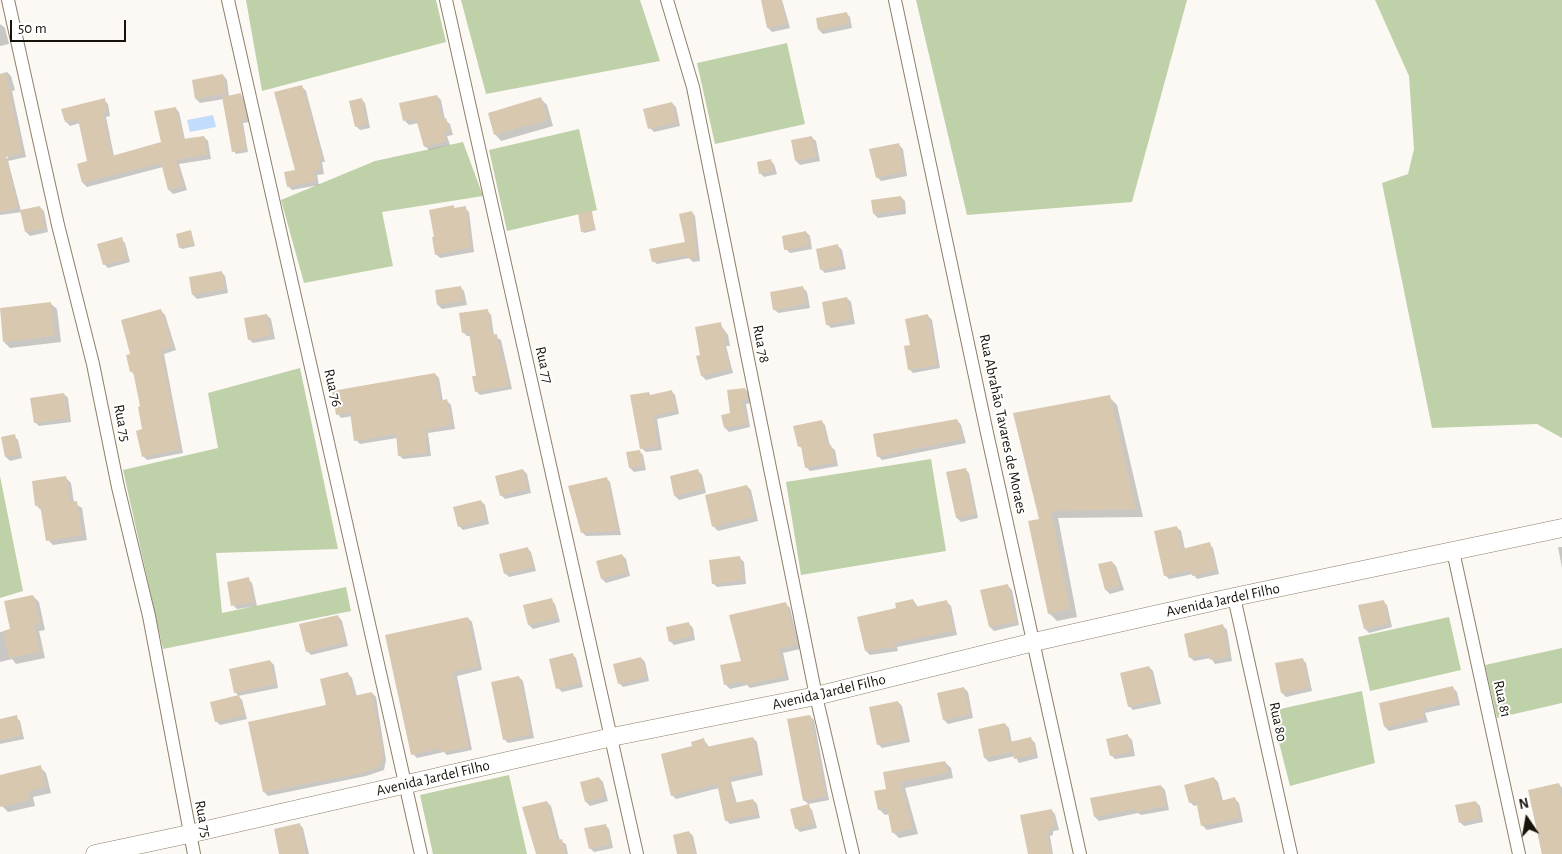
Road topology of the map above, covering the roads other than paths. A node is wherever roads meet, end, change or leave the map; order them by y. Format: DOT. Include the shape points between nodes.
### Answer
graph roads {
  1 [pos="8,0"];
  2 [pos="228,0"];
  3 [pos="446,0"];
  4 [pos="667,0"];
  5 [pos="895,0"];
  6 [pos="1562,528"];
  7 [pos="1453,551"];
  8 [pos="1234,597"];
  9 [pos="1034,642"];
  10 [pos="816,696"];
  11 [pos="612,737"];
  12 [pos="406,784"];
  13 [pos="189,834"];
  14 [pos="95,854"];
  15 [pos="194,854"];
  16 [pos="421,854"];
  17 [pos="637,854"];
  18 [pos="853,854"];
  19 [pos="1080,854"];
  20 [pos="1290,854"];
  21 [pos="1519,854"];
  1 -- 13 [label="street, Rua 75" via="149,616"];
  2 -- 12 [label="street, Rua 76"];
  3 -- 11 [label="street, Rua 77"];
  4 -- 10 [label="street, Rua 78" via="693,87"];
  5 -- 9 [label="street, Rua Abrahão Tavares de Moraes"];
  6 -- 7 [label="main road, Avenida Jardel Filho"];
  7 -- 8 [label="main road, Avenida Jardel Filho"];
  7 -- 21 [label="street, Rua 81"];
  8 -- 9 [label="main road, Avenida Jardel Filho"];
  8 -- 20 [label="street, Rua 80"];
  9 -- 10 [label="main road, Avenida Jardel Filho"];
  9 -- 19 [label="street, Rua Abrahão Tavares de Moraes"];
  10 -- 11 [label="main road, Avenida Jardel Filho"];
  10 -- 18 [label="street, Rua 78"];
  11 -- 12 [label="main road, Avenida Jardel Filho"];
  11 -- 17 [label="street, Rua 77"];
  12 -- 13 [label="main road, Avenida Jardel Filho"];
  12 -- 16 [label="street, Rua 76"];
  13 -- 14 [label="main road, Avenida Jardel Filho"];
  13 -- 15 [label="street, Rua 75"];
}
